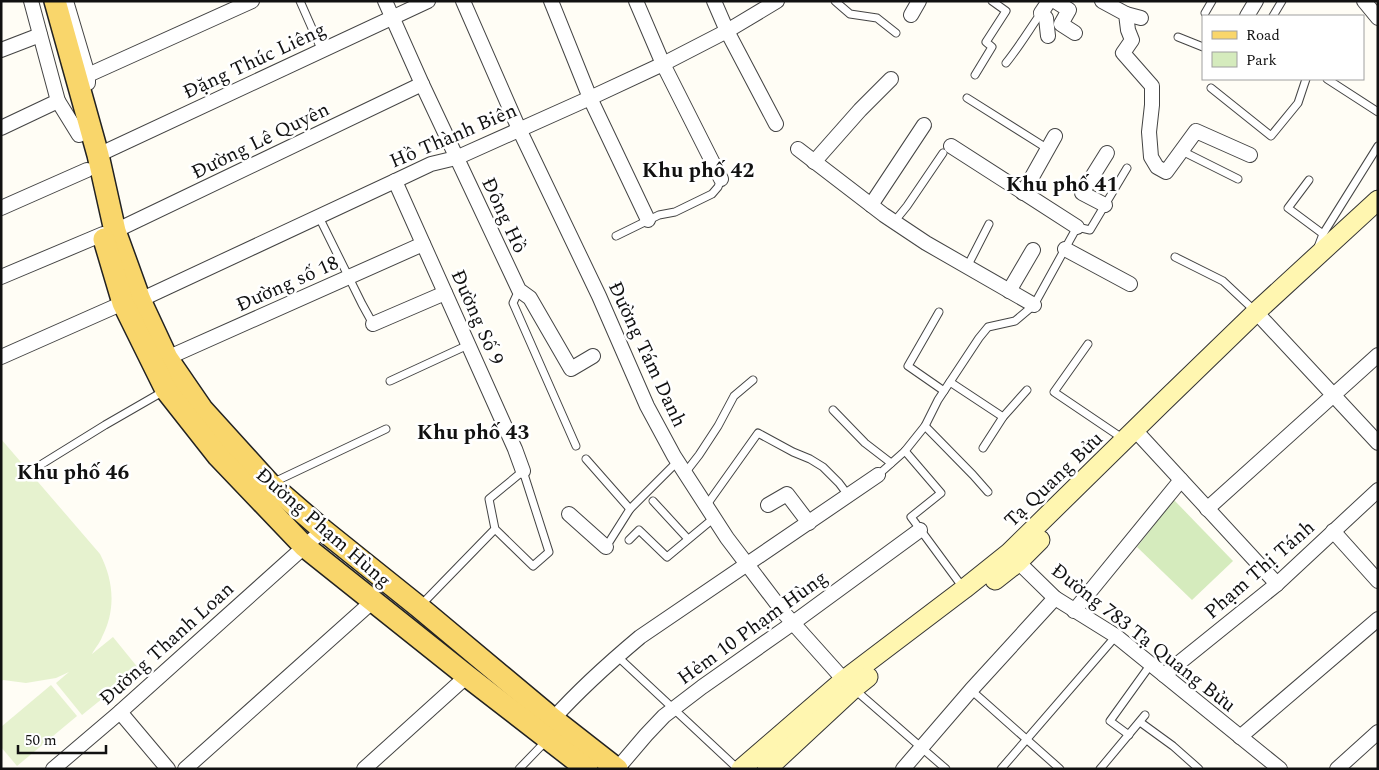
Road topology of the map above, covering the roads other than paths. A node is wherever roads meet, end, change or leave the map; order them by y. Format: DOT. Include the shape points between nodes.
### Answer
graph roads {
  1 [pos="30,1"];
  2 [pos="43,1"];
  3 [pos="55,1"];
  4 [pos="66,1"];
  5 [pos="252,1"];
  6 [pos="300,1"];
  7 [pos="385,1"];
  8 [pos="428,1"];
  9 [pos="463,1"];
  10 [pos="551,1"];
  11 [pos="636,1"];
  12 [pos="714,1"];
  13 [pos="777,1"];
  14 [pos="835,1"];
  15 [pos="919,1"];
  16 [pos="992,1"];
  17 [pos="1054,1"];
  18 [pos="1212,1"];
  19 [pos="1256,1"];
  20 [pos="1282,1"];
  21 [pos="1364,1"];
  22 [pos="1104,2"];
  23 [pos="1045,7"];
  24 [pos="1205,13"];
  25 [pos="1126,14"];
  26 [pos="911,15"];
  27 [pos="1248,15"];
  28 [pos="1274,15"];
  29 [pos="392,18"];
  30 [pos="1141,18"];
  31 [pos="1378,18"];
  32 [pos="727,31"];
  33 [pos="896,33"];
  34 [pos="1075,33"];
  35 [pos="40,35"];
  36 [pos="1048,36"];
  37 [pos="1178,37"];
  38 [pos="1202,47"];
  39 [pos="1,50"];
  40 [pos="322,51"];
  41 [pos="1006,63"];
  42 [pos="663,64"];
  43 [pos="88,75"];
  44 [pos="975,75"];
  45 [pos="891,79"];
  46 [pos="1306,80"];
  47 [pos="1329,80"];
  48 [pos="422,84"];
  49 [pos="1211,88"];
  50 [pos="590,98"];
  51 [pos="967,98"];
  52 [pos="58,101"];
  53 [pos="1378,112"];
  54 [pos="776,124"];
  55 [pos="83,125"];
  56 [pos="924,125"];
  57 [pos="1,128"];
  58 [pos="519,129"];
  59 [pos="1055,136"];
  60 [pos="1378,146"];
  61 [pos="798,148"];
  62 [pos="947,149"];
  63 [pos="1048,149"];
  64 [pos="1182,151"];
  65 [pos="1107,154"];
  66 [pos="1250,155"];
  67 [pos="456,158"];
  68 [pos="814,162"];
  69 [pos="93,163"];
  70 [pos="1126,168"];
  71 [pos="721,179"];
  72 [pos="1238,179"];
  73 [pos="1309,180"];
  74 [pos="395,181"];
  75 [pos="1023,193"];
  76 [pos="1378,200"];
  77 [pos="871,205"];
  78 [pos="1105,205"];
  79 [pos="1,208"];
  80 [pos="319,217"];
  81 [pos="1378,218"];
  82 [pos="648,220"];
  83 [pos="894,222"];
  84 [pos="989,224"];
  85 [pos="1077,227"];
  86 [pos="109,232"];
  87 [pos="1323,234"];
  88 [pos="616,236"];
  89 [pos="423,244"];
  90 [pos="1065,249"];
  91 [pos="1033,250"];
  92 [pos="1175,257"];
  93 [pos="1314,259"];
  94 [pos="967,267"];
  95 [pos="1,277"];
  96 [pos="349,277"];
  97 [pos="1130,284"];
  98 [pos="519,290"];
  99 [pos="1009,291"];
  100 [pos="445,292"];
  101 [pos="131,301"];
  102 [pos="1034,305"];
  103 [pos="939,312"];
  104 [pos="1261,317"];
  105 [pos="373,324"];
  106 [pos="1088,344"];
  107 [pos="468,345"];
  108 [pos="1378,355"];
  109 [pos="592,356"];
  110 [pos="1,357"];
  111 [pos="167,358"];
  112 [pos="753,380"];
  113 [pos="390,381"];
  114 [pos="950,382"];
  115 [pos="166,390"];
  116 [pos="1027,390"];
  117 [pos="944,392"];
  118 [pos="1334,395"];
  119 [pos="833,410"];
  120 [pos="1003,417"];
  121 [pos="925,426"];
  122 [pos="386,429"];
  123 [pos="1134,435"];
  124 [pos="1378,443"];
  125 [pos="576,446"];
  126 [pos="982,448"];
  127 [pos="905,451"];
  128 [pos="586,459"];
  129 [pos="891,463"];
  130 [pos="42,464"];
  131 [pos="681,468"];
  132 [pos="523,471"];
  133 [pos="878,475"];
  134 [pos="1181,480"];
  135 [pos="270,484"];
  136 [pos="1378,490"];
  137 [pos="988,492"];
  138 [pos="848,496"];
  139 [pos="653,501"];
  140 [pos="768,505"];
  141 [pos="630,509"];
  142 [pos="1207,509"];
  143 [pos="710,512"];
  144 [pos="569,514"];
  145 [pos="808,523"];
  146 [pos="495,529"];
  147 [pos="323,530"];
  148 [pos="920,530"];
  149 [pos="1332,531"];
  150 [pos="688,539"];
  151 [pos="629,540"];
  152 [pos="304,546"];
  153 [pos="606,547"];
  154 [pos="1014,558"];
  155 [pos="747,565"];
  156 [pos="1378,582"];
  157 [pos="1277,584"];
  158 [pos="964,589"];
  159 [pos="1054,598"];
  160 [pos="373,601"];
  161 [pos="419,607"];
  162 [pos="1074,611"];
  163 [pos="1378,619"];
  164 [pos="793,623"];
  165 [pos="1116,636"];
  166 [pos="617,656"];
  167 [pos="1151,664"];
  168 [pos="1164,675"];
  169 [pos="467,676"];
  170 [pos="849,684"];
  171 [pos="971,690"];
  172 [pos="673,709"];
  173 [pos="120,712"];
  174 [pos="551,729"];
  175 [pos="1378,732"];
  176 [pos="1129,735"];
  177 [pos="1240,737"];
  178 [pos="1026,739"];
  179 [pos="921,748"];
  180 [pos="53,769"];
  181 [pos="168,769"];
  182 [pos="185,769"];
  183 [pos="364,769"];
  184 [pos="520,769"];
  185 [pos="587,769"];
  186 [pos="617,769"];
  187 [pos="740,769"];
  188 [pos="767,769"];
  189 [pos="903,769"];
  190 [pos="946,769"];
  191 [pos="1001,769"];
  192 [pos="1060,769"];
  193 [pos="1100,769"];
  194 [pos="1199,769"];
  195 [pos="1280,769"];
  196 [pos="1337,769"];
  1 -- 35 [label="street, Đường Phạm Hùng"];
  2 -- 55 [label="main road"];
  3 -- 55 [label="main road"];
  4 -- 43 [label="street, Đường Phạm Hùng"];
  5 -- 43 [label="street"];
  6 -- 40 [label="lane"];
  7 -- 29 [label="street, Đông Hồ"];
  8 -- 29 [label="street, Đặng Thúc Liêng"];
  9 -- 58 [label="street, Đường Tám Danh"];
  10 -- 50 [label="street"];
  11 -- 42 [label="street"];
  12 -- 32 [label="street"];
  13 -- 32 [label="street, Hồ Thành Biên"];
  14 -- 33 [label="lane" via="850,14 877,18"];
  15 -- 26 [label="street"];
  16 -- 44 [label="lane" via="1006,11 986,42 992,48"];
  17 -- 34 [label="street" via="1069,10 1061,24"];
  18 -- 24 [label="lane"];
  19 -- 27 [label="street"];
  20 -- 28 [label="lane"];
  21 -- 31 [label="street"];
  22 -- 25 [label="street"];
  23 -- 36 [label="street"];
  23 -- 41 [label="lane"];
  25 -- 30 [label="street"];
  25 -- 64 [label="street" via="1132,40 1123,53 1152,86 1151,157 1164,175"];
  29 -- 40 [label="street, Đặng Thúc Liêng"];
  29 -- 48 [label="street, Đông Hồ"];
  32 -- 42 [label="street, Hồ Thành Biên"];
  32 -- 54 [label="street"];
  35 -- 39 [label="street"];
  35 -- 52 [label="street, Đường Phạm Hùng"];
  37 -- 38 [label="lane"];
  40 -- 69 [label="street, Đặng Thúc Liêng"];
  42 -- 50 [label="street, Hồ Thành Biên"];
  42 -- 71 [label="street"];
  43 -- 55 [label="street, Đường Phạm Hùng"];
  45 -- 68 [label="street"];
  46 -- 49 [label="lane" via="1298,103 1271,136"];
  47 -- 53 [label="lane"];
  48 -- 67 [label="street, Đông Hồ"];
  48 -- 86 [label="street, Đường Lê Quyên"];
  50 -- 58 [label="street, Hồ Thành Biên"];
  50 -- 82 [label="street"];
  51 -- 63 [label="lane"];
  52 -- 55 [label="street, Đường Phạm Hùng"];
  52 -- 57 [label="street"];
  55 -- 69 [label="main road, Đường Phạm Hùng"];
  56 -- 77 [label="street"];
  58 -- 67 [label="street, Hồ Thành Biên"];
  58 -- 131 [label="street, Đường Tám Danh" via="599,296 647,406"];
  59 -- 63 [label="street"];
  60 -- 87 [label="lane"];
  61 -- 68 [label="street"];
  62 -- 75 [label="street"];
  62 -- 83 [label="lane"];
  63 -- 75 [label="street"];
  64 -- 66 [label="street" via="1196,130"];
  64 -- 72 [label="lane"];
  65 -- 78 [label="street" via="1082,193"];
  67 -- 74 [label="street, Hồ Thành Biên" via="431,164"];
  67 -- 98 [label="street, Đông Hồ"];
  68 -- 77 [label="street"];
  69 -- 79 [label="street, Đặng Thúc Liêng"];
  69 -- 86 [label="main road, Đường Phạm Hùng"];
  70 -- 78 [label="lane"];
  71 -- 82 [label="lane" via="712,194 675,212"];
  73 -- 87 [label="lane" via="1288,208"];
  74 -- 80 [label="street, Hồ Thành Biên"];
  74 -- 89 [label="street, Đường Số 9"];
  75 -- 85 [label="street"];
  76 -- 93 [label="main road, Tạ Quang Bửu"];
  77 -- 83 [label="street"];
  78 -- 85 [label="lane" via="1090,230"];
  80 -- 96 [label="lane"];
  80 -- 101 [label="street, Hồ Thành Biên"];
  81 -- 104 [label="main road, Tạ Quang Bửu"];
  82 -- 88 [label="lane"];
  83 -- 94 [label="street"];
  84 -- 94 [label="lane"];
  85 -- 90 [label="lane"];
  86 -- 95 [label="street, Đường Lê Quyên"];
  86 -- 101 [label="main road, Đường Phạm Hùng"];
  87 -- 93 [label="lane"];
  89 -- 96 [label="street, Đường số 18"];
  89 -- 100 [label="street, Đường Số 9"];
  90 -- 97 [label="street"];
  90 -- 102 [label="lane"];
  91 -- 99 [label="street"];
  92 -- 104 [label="lane" via="1223,281"];
  93 -- 104 [label="main road, Tạ Quang Bửu"];
  94 -- 99 [label="street"];
  96 -- 105 [label="lane"];
  96 -- 111 [label="street, Đường số 18"];
  98 -- 109 [label="street" via="530,298 571,369"];
  98 -- 125 [label="lane, Đông Hồ" via="513,303"];
  99 -- 102 [label="street"];
  100 -- 105 [label="street"];
  100 -- 107 [label="street, Đường Số 9"];
  101 -- 110 [label="street, Hồ Thành Biên"];
  101 -- 111 [label="main road, Đường Phạm Hùng"];
  101 -- 115 [label="main road, Đường Phạm Hùng"];
  102 -- 114 [label="lane" via="1015,322 988,328"];
  103 -- 117 [label="lane" via="908,366"];
  104 -- 118 [label="street"];
  104 -- 123 [label="main road, Tạ Quang Bửu" via="1167,410"];
  106 -- 123 [label="lane" via="1054,392"];
  107 -- 113 [label="lane"];
  107 -- 132 [label="street, Đường Số 9"];
  108 -- 118 [label="street"];
  111 -- 135 [label="main road, Đường Phạm Hùng" via="202,409"];
  112 -- 131 [label="lane" via="734,396 713,434"];
  114 -- 117 [label="lane"];
  114 -- 120 [label="lane"];
  115 -- 130 [label="lane"];
  115 -- 152 [label="main road, Đường Phạm Hùng" via="218,456"];
  116 -- 120 [label="lane"];
  117 -- 121 [label="lane"];
  118 -- 124 [label="street"];
  118 -- 142 [label="street"];
  119 -- 129 [label="lane" via="865,443"];
  120 -- 126 [label="lane"];
  121 -- 127 [label="lane"];
  121 -- 137 [label="lane"];
  122 -- 135 [label="lane"];
  123 -- 134 [label="street"];
  123 -- 154 [label="main road, Tạ Quang Bửu"];
  127 -- 129 [label="lane"];
  127 -- 148 [label="lane" via="941,493 911,517"];
  128 -- 141 [label="lane"];
  129 -- 133 [label="lane"];
  131 -- 141 [label="lane"];
  131 -- 143 [label="street, Đường Tám Danh"];
  132 -- 146 [label="lane" via="489,500"];
  132 -- 146 [label="lane" via="549,552 532,566"];
  133 -- 138 [label="street"];
  134 -- 142 [label="street"];
  134 -- 162 [label="street"];
  135 -- 147 [label="main road, Đường Phạm Hùng"];
  136 -- 149 [label="street, Phạm Thị Tánh"];
  138 -- 143 [label="lane" via="823,467 758,433"];
  138 -- 145 [label="street"];
  139 -- 150 [label="lane"];
  140 -- 145 [label="street" via="787,494"];
  141 -- 153 [label="lane"];
  142 -- 157 [label="street"];
  143 -- 150 [label="lane"];
  143 -- 155 [label="street, Đường Tám Danh"];
  144 -- 153 [label="street"];
  145 -- 155 [label="street"];
  146 -- 161 [label="lane"];
  147 -- 152 [label="street, Đường Thanh Loan"];
  147 -- 161 [label="main road, Đường Phạm Hùng"];
  148 -- 158 [label="lane"];
  148 -- 164 [label="street, Hẻm 10 Phạm Hùng"];
  149 -- 156 [label="street"];
  149 -- 157 [label="street, Phạm Thị Tánh"];
  150 -- 151 [label="lane" via="667,557 639,530"];
  152 -- 160 [label="main road, Đường Phạm Hùng"];
  152 -- 173 [label="street, Đường Thanh Loan"];
  154 -- 158 [label="main road, Tạ Quang Bửu"];
  154 -- 159 [label="street, Đường 783 Tạ Quang Bửu"];
  154 -- 170 [label="main road, Tạ Quang Bửu"];
  155 -- 164 [label="street, Đường Tám Danh"];
  155 -- 166 [label="street"];
  157 -- 168 [label="street, Phạm Thị Tánh"];
  158 -- 170 [label="main road, Tạ Quang Bửu"];
  159 -- 162 [label="street, Đường 783 Tạ Quang Bửu"];
  159 -- 171 [label="street"];
  160 -- 169 [label="main road, Đường Phạm Hùng"];
  160 -- 182 [label="street"];
  161 -- 174 [label="main road, Đường Phạm Hùng"];
  162 -- 165 [label="street, Đường 783 Tạ Quang Bửu"];
  163 -- 177 [label="street"];
  164 -- 170 [label="street, Đường Tám Danh"];
  164 -- 172 [label="street, Hẻm 10 Phạm Hùng"];
  165 -- 167 [label="street, Đường 783 Tạ Quang Bửu"];
  165 -- 178 [label="lane"];
  166 -- 172 [label="lane"];
  166 -- 174 [label="street" via="580,690"];
  167 -- 168 [label="street, Đường 783 Tạ Quang Bửu"];
  167 -- 176 [label="lane" via="1110,721"];
  168 -- 177 [label="street, Đường 783 Tạ Quang Bửu"];
  169 -- 174 [label="main road, Đường Phạm Hùng"];
  169 -- 183 [label="street"];
  170 -- 179 [label="lane"];
  170 -- 187 [label="main road, Tạ Quang Bửu"];
  170 -- 188 [label="main road, Tạ Quang Bửu"];
  171 -- 178 [label="lane"];
  171 -- 179 [label="street"];
  172 -- 186 [label="street, Hẻm 10 Phạm Hùng"];
  172 -- 187 [label="lane"];
  173 -- 180 [label="street, Đường Thanh Loan"];
  173 -- 181 [label="street"];
  174 -- 184 [label="lane"];
  174 -- 185 [label="main road, Đường Phạm Hùng"];
  174 -- 186 [label="main road, Đường Phạm Hùng"];
  175 -- 196 [label="street"];
  176 -- 193 [label="lane"];
  176 -- 194 [label="lane" via="1142,718"];
  177 -- 195 [label="street, Đường 783 Tạ Quang Bửu"];
  178 -- 191 [label="lane"];
  178 -- 192 [label="lane"];
  179 -- 189 [label="street"];
  179 -- 190 [label="lane"];
}
